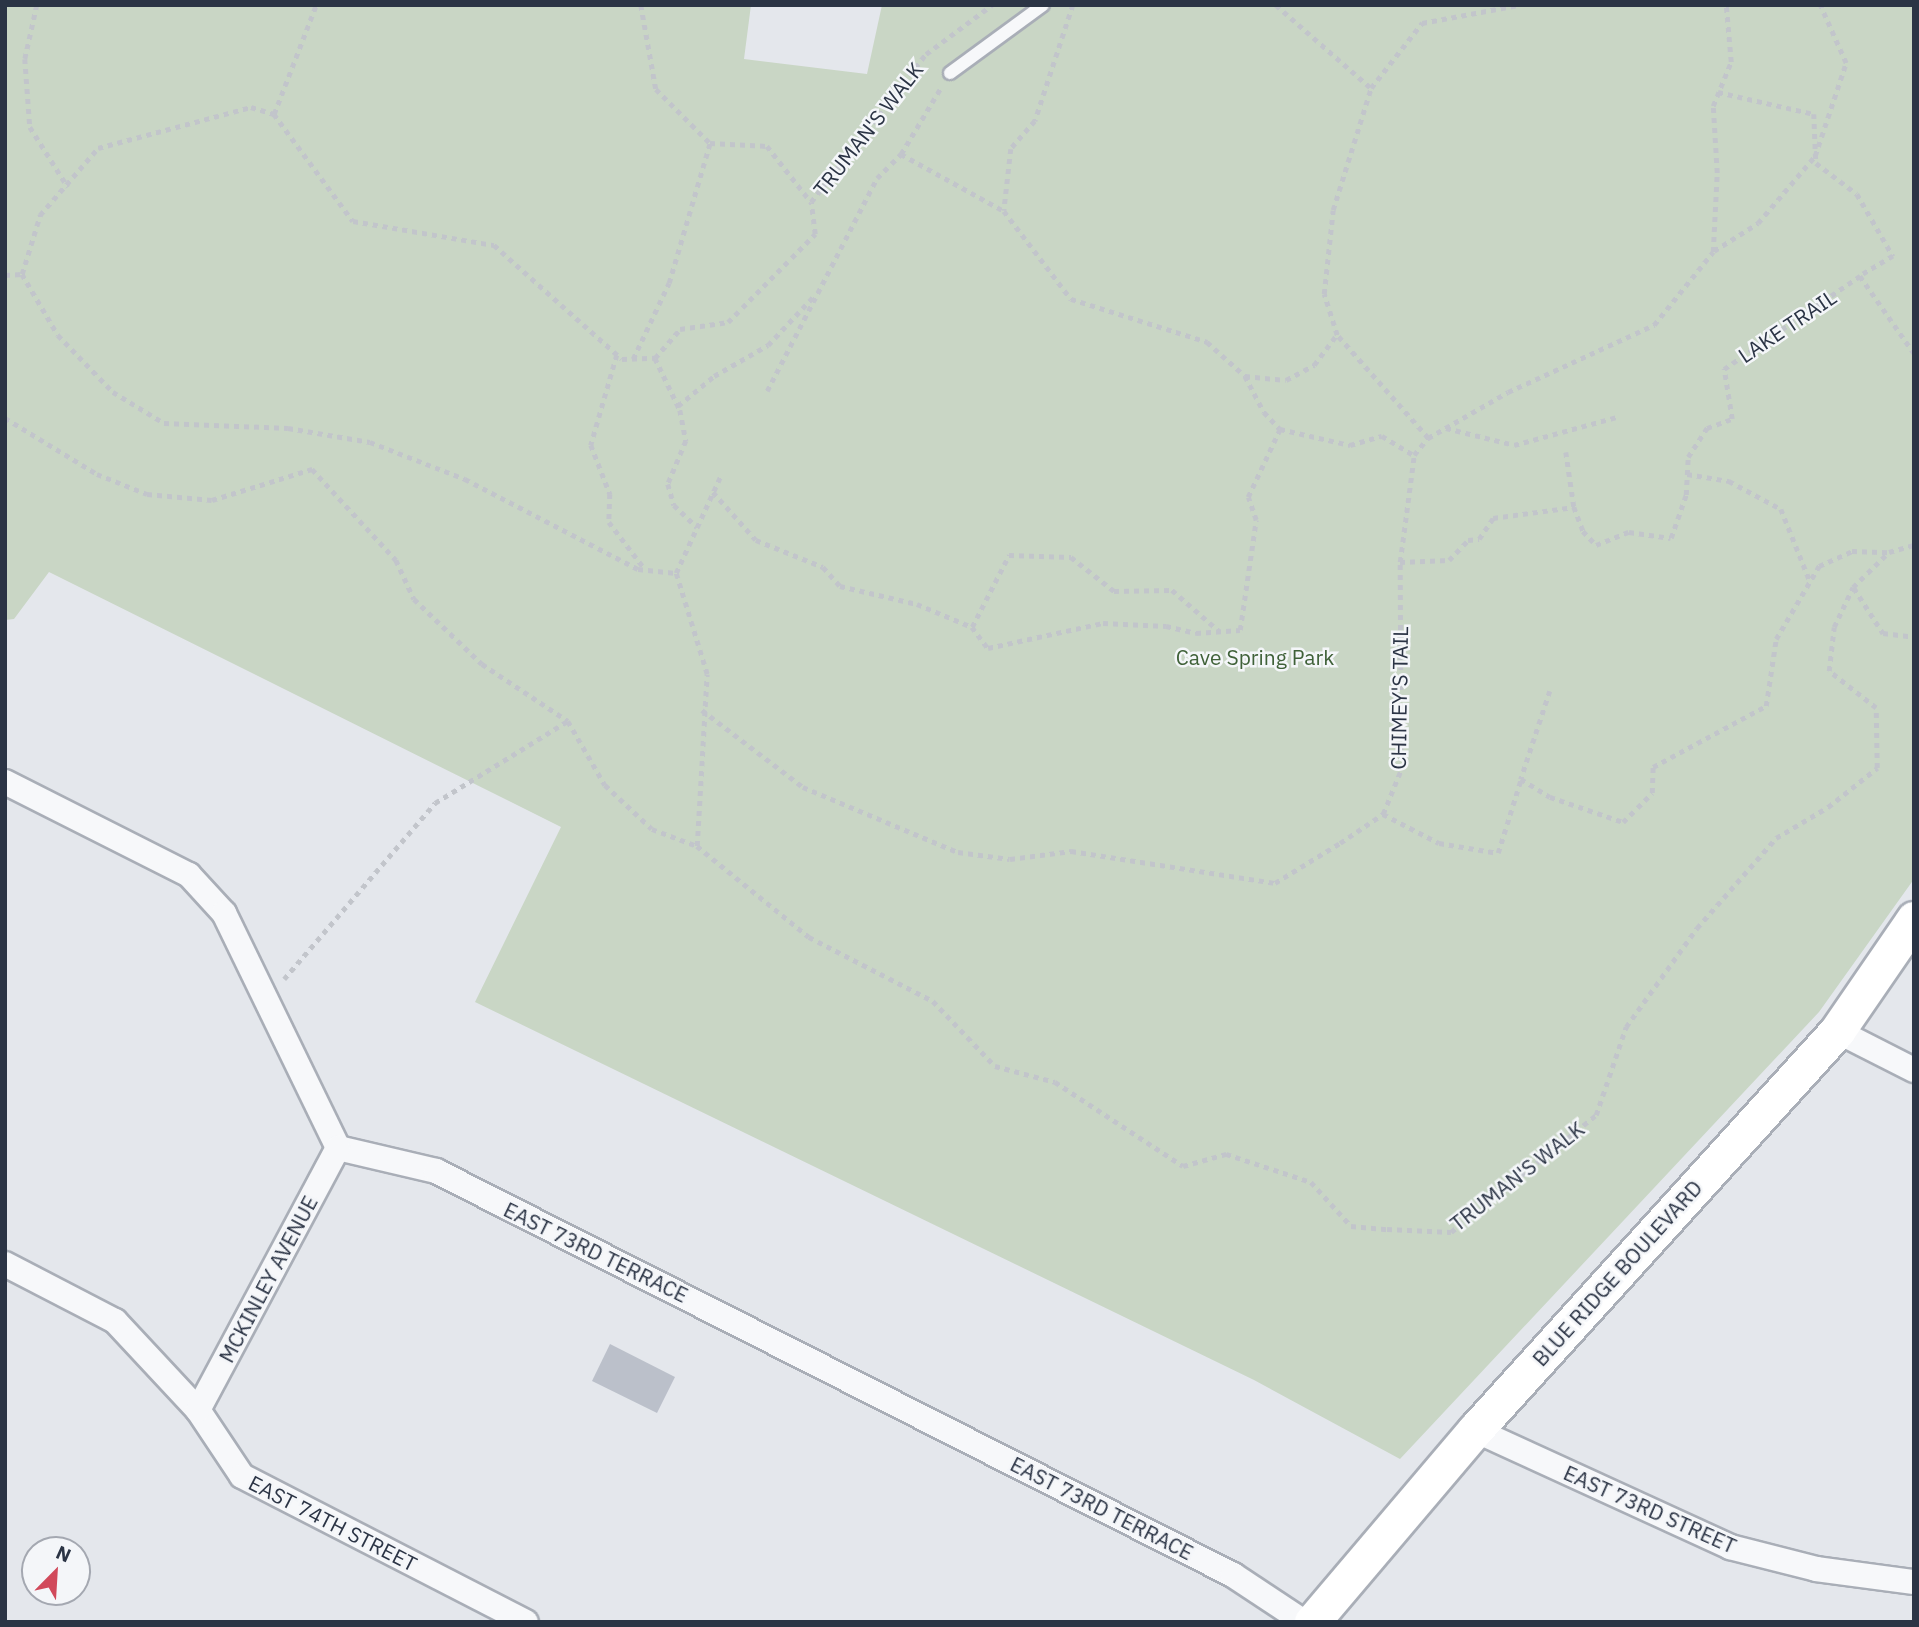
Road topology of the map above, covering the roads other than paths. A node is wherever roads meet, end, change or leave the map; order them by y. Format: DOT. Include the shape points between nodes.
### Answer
graph roads {
  1 [pos="1043,5"];
  2 [pos="950,73"];
  3 [pos="5,782"];
  4 [pos="1914,919"];
  5 [pos="1837,1031"];
  6 [pos="1914,1069"];
  7 [pos="338,1149"];
  8 [pos="5,1265"];
  9 [pos="198,1410"];
  10 [pos="1475,1430"];
  11 [pos="1914,1582"];
  12 [pos="526,1622"];
  13 [pos="1304,1622"];
  14 [pos="1312,1622"];
  1 -- 2 [label="lane"];
  3 -- 7 [label="street" via="189,875 224,913"];
  4 -- 5 [label="main road, BLUE RIDGE BOULEVARD"];
  5 -- 6 [label="street"];
  5 -- 10 [label="main road, BLUE RIDGE BOULEVARD"];
  7 -- 9 [label="street, MCKINLEY AVENUE"];
  7 -- 13 [label="street, EAST 73RD TERRACE" via="436,1171 1220,1569"];
  8 -- 9 [label="street, EAST 74TH STREET" via="115,1321"];
  9 -- 12 [label="street, EAST 74TH STREET" via="242,1476"];
  10 -- 11 [label="street, EAST 73RD STREET" via="1730,1547 1816,1569"];
  10 -- 14 [label="main road, BLUE RIDGE BOULEVARD"];
}
